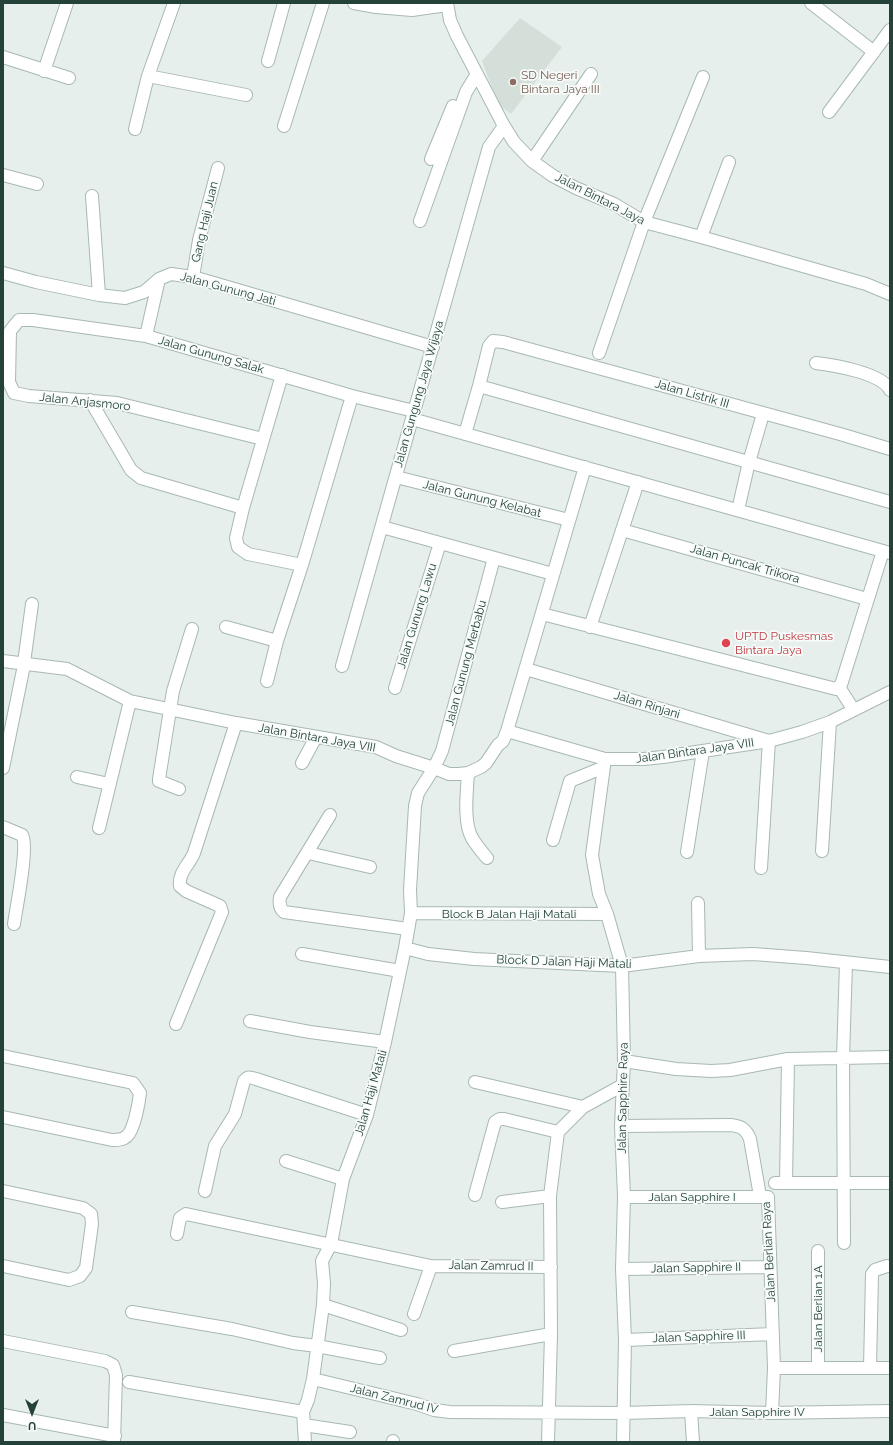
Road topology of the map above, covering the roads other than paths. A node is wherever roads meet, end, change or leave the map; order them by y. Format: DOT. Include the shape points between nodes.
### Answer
graph roads {
  1 [pos="67,3"];
  2 [pos="174,3"];
  3 [pos="284,3"];
  4 [pos="324,3"];
  5 [pos="354,3"];
  6 [pos="811,3"];
  7 [pos="447,4"];
  8 [pos="376,5"];
  9 [pos="890,30"];
  10 [pos="874,52"];
  11 [pos="3,57"];
  12 [pos="268,61"];
  13 [pos="475,70"];
  14 [pos="44,71"];
  15 [pos="591,74"];
  16 [pos="148,76"];
  17 [pos="702,77"];
  18 [pos="69,78"];
  19 [pos="463,90"];
  20 [pos="246,95"];
  21 [pos="829,112"];
  22 [pos="284,126"];
  23 [pos="504,126"];
  24 [pos="135,129"];
  25 [pos="432,159"];
  26 [pos="532,161"];
  27 [pos="729,162"];
  28 [pos="218,168"];
  29 [pos="3,175"];
  30 [pos="37,184"];
  31 [pos="92,196"];
  32 [pos="420,221"];
  33 [pos="644,222"];
  34 [pos="701,237"];
  35 [pos="3,273"];
  36 [pos="193,277"];
  37 [pos="159,279"];
  38 [pos="890,294"];
  39 [pos="99,295"];
  40 [pos="10,331"];
  41 [pos="146,336"];
  42 [pos="433,347"];
  43 [pos="599,353"];
  44 [pos="816,363"];
  45 [pos="282,376"];
  46 [pos="479,386"];
  47 [pos="890,390"];
  48 [pos="352,396"];
  49 [pos="90,400"];
  50 [pos="763,414"];
  51 [pos="413,415"];
  52 [pos="465,434"];
  53 [pos="263,439"];
  54 [pos="890,448"];
  55 [pos="749,462"];
  56 [pos="585,467"];
  57 [pos="396,477"];
  58 [pos="638,482"];
  59 [pos="890,502"];
  60 [pos="243,508"];
  61 [pos="738,510"];
  62 [pos="569,520"];
  63 [pos="382,527"];
  64 [pos="622,530"];
  65 [pos="440,543"];
  66 [pos="887,552"];
  67 [pos="494,558"];
  68 [pos="302,565"];
  69 [pos="553,574"];
  70 [pos="867,599"];
  71 [pos="32,604"];
  72 [pos="542,614"];
  73 [pos="226,627"];
  74 [pos="590,627"];
  75 [pos="192,629"];
  76 [pos="277,641"];
  77 [pos="3,661"];
  78 [pos="24,664"];
  79 [pos="342,666"];
  80 [pos="526,669"];
  81 [pos="267,681"];
  82 [pos="839,687"];
  83 [pos="395,688"];
  84 [pos="890,692"];
  85 [pos="130,701"];
  86 [pos="170,708"];
  87 [pos="853,709"];
  88 [pos="830,722"];
  89 [pos="236,723"];
  90 [pos="507,731"];
  91 [pos="316,737"];
  92 [pos="769,740"];
  93 [pos="703,751"];
  94 [pos="302,763"];
  95 [pos="604,764"];
  96 [pos="3,768"];
  97 [pos="434,768"];
  98 [pos="468,773"];
  99 [pos="77,777"];
  100 [pos="109,784"];
  101 [pos="179,790"];
  102 [pos="330,815"];
  103 [pos="3,826"];
  104 [pos="99,828"];
  105 [pos="553,840"];
  106 [pos="822,851"];
  107 [pos="687,852"];
  108 [pos="308,853"];
  109 [pos="487,858"];
  110 [pos="370,866"];
  111 [pos="761,868"];
  112 [pos="698,903"];
  113 [pos="411,913"];
  114 [pos="607,914"];
  115 [pos="14,924"];
  116 [pos="408,929"];
  117 [pos="405,948"];
  118 [pos="302,954"];
  119 [pos="699,956"];
  120 [pos="846,962"];
  121 [pos="622,966"];
  122 [pos="890,967"];
  123 [pos="400,971"];
  124 [pos="250,1021"];
  125 [pos="176,1024"];
  126 [pos="385,1042"];
  127 [pos="3,1056"];
  128 [pos="890,1057"];
  129 [pos="844,1058"];
  130 [pos="788,1059"];
  131 [pos="624,1061"];
  132 [pos="475,1082"];
  133 [pos="623,1085"];
  134 [pos="583,1107"];
  135 [pos="367,1115"];
  136 [pos="3,1117"];
  137 [pos="621,1126"];
  138 [pos="558,1132"];
  139 [pos="286,1161"];
  140 [pos="343,1179"];
  141 [pos="845,1183"];
  142 [pos="890,1183"];
  143 [pos="3,1191"];
  144 [pos="205,1191"];
  145 [pos="475,1195"];
  146 [pos="550,1196"];
  147 [pos="760,1196"];
  148 [pos="624,1197"];
  149 [pos="502,1202"];
  150 [pos="177,1234"];
  151 [pos="844,1243"];
  152 [pos="331,1244"];
  153 [pos="818,1250"];
  154 [pos="3,1266"];
  155 [pos="432,1266"];
  156 [pos="887,1266"];
  157 [pos="550,1267"];
  158 [pos="770,1267"];
  159 [pos="622,1269"];
  160 [pos="323,1305"];
  161 [pos="132,1312"];
  162 [pos="414,1314"];
  163 [pos="401,1330"];
  164 [pos="551,1334"];
  165 [pos="773,1334"];
  166 [pos="625,1340"];
  167 [pos="3,1341"];
  168 [pos="317,1346"];
  169 [pos="454,1351"];
  170 [pos="380,1358"];
  171 [pos="774,1368"];
  172 [pos="818,1368"];
  173 [pos="870,1368"];
  174 [pos="890,1368"];
  175 [pos="313,1379"];
  176 [pos="129,1382"];
  177 [pos="890,1411"];
  178 [pos="303,1412"];
  179 [pos="548,1412"];
  180 [pos="691,1412"];
  181 [pos="624,1413"];
  182 [pos="772,1413"];
  183 [pos="3,1415"];
  184 [pos="304,1425"];
  185 [pos="350,1432"];
  186 [pos="115,1439"];
  187 [pos="305,1442"];
  188 [pos="548,1442"];
  189 [pos="624,1442"];
  190 [pos="693,1442"];
  1 -- 14 [label="street"];
  2 -- 16 [label="street"];
  3 -- 12 [label="street"];
  4 -- 22 [label="street"];
  5 -- 8 [label="street"];
  6 -- 10 [label="street"];
  7 -- 8 [label="street" via="412,10"];
  7 -- 13 [label="street, Jalan Bintara Jaya" via="450,20"];
  9 -- 10 [label="street"];
  10 -- 21 [label="street"];
  11 -- 14 [label="street"];
  13 -- 19 [label="street"];
  13 -- 23 [label="street, Jalan Bintara Jaya"];
  14 -- 18 [label="street"];
  15 -- 26 [label="street"];
  16 -- 20 [label="street"];
  16 -- 24 [label="street"];
  17 -- 33 [label="street"];
  19 -- 25 [label="street"];
  19 -- 32 [label="street"];
  23 -- 26 [label="street, Jalan Bintara Jaya" via="514,142"];
  23 -- 42 [label="street, Jalan Gungung Jaya Wijaya" via="489,147"];
  26 -- 33 [label="street, Jalan Bintara Jaya" via="553,176 614,204"];
  27 -- 34 [label="street"];
  28 -- 36 [label="street, Gang Haji Juan" via="199,240"];
  29 -- 30 [label="street"];
  31 -- 39 [label="street"];
  33 -- 34 [label="street, Jalan Bintara Jaya"];
  33 -- 43 [label="street"];
  34 -- 38 [label="street, Jalan Bintara Jaya" via="866,284"];
  35 -- 39 [label="street, Jalan Gunung Jati"];
  36 -- 37 [label="street, Jalan Gunung Jati" via="171,274"];
  36 -- 42 [label="street, Jalan Gunung Jati"];
  37 -- 39 [label="street, Jalan Gunung Jati" via="144,292 125,298"];
  37 -- 41 [label="street"];
  40 -- 41 [label="street, Jalan Gunung Salak" via="18,320 33,320"];
  40 -- 49 [label="street, Jalan Anjasmoro" via="9,382 14,393"];
  41 -- 45 [label="street, Jalan Gunung Salak"];
  42 -- 51 [label="street, Jalan Gungung Jaya Wijaya"];
  44 -- 47 [label="street" via="860,371 889,386"];
  45 -- 48 [label="street, Jalan Gunung Salak"];
  45 -- 53 [label="street"];
  46 -- 50 [label="street, Jalan Listrik III" via="488,346 493,341"];
  46 -- 52 [label="street"];
  46 -- 55 [label="street"];
  48 -- 51 [label="street, Jalan Gunung Salak"];
  48 -- 68 [label="street"];
  49 -- 53 [label="street, Jalan Anjasmoro" via="117,403"];
  49 -- 60 [label="street" via="131,470 141,478"];
  50 -- 54 [label="street, Jalan Listrik III"];
  50 -- 55 [label="street"];
  51 -- 52 [label="street, Jalan Gunung Salak"];
  51 -- 57 [label="street, Jalan Gungung Jaya Wijaya"];
  52 -- 56 [label="street, Jalan Gunung Salak"];
  53 -- 60 [label="street"];
  55 -- 59 [label="street"];
  55 -- 61 [label="street"];
  56 -- 58 [label="street, Jalan Gunung Salak"];
  56 -- 62 [label="street"];
  57 -- 62 [label="street, Jalan Gunung Kelabat"];
  57 -- 63 [label="street, Jalan Gungung Jaya Wijaya"];
  58 -- 61 [label="street, Jalan Gunung Salak"];
  58 -- 64 [label="street"];
  60 -- 68 [label="street" via="236,538 238,547 248,554"];
  61 -- 66 [label="street, Jalan Gunung Salak"];
  62 -- 69 [label="street"];
  63 -- 65 [label="street"];
  63 -- 79 [label="street, Jalan Gungung Jaya Wijaya"];
  64 -- 70 [label="street, Jalan Puncak Trikora"];
  64 -- 74 [label="street"];
  65 -- 67 [label="street"];
  65 -- 83 [label="street, Jalan Gunung Lawu"];
  66 -- 70 [label="street"];
  67 -- 69 [label="street"];
  67 -- 97 [label="street, Jalan Gunung Merbabu" via="442,751"];
  68 -- 76 [label="street"];
  69 -- 72 [label="street"];
  70 -- 82 [label="street"];
  71 -- 78 [label="street"];
  72 -- 74 [label="street"];
  72 -- 80 [label="street"];
  73 -- 76 [label="street"];
  74 -- 82 [label="street" via="833,689"];
  75 -- 86 [label="street"];
  76 -- 81 [label="street"];
  77 -- 78 [label="street, Jalan Bintara Jaya VIII"];
  78 -- 85 [label="street, Jalan Bintara Jaya VIII" via="67,669"];
  78 -- 96 [label="street"];
  80 -- 90 [label="street"];
  80 -- 92 [label="street, Jalan Rinjani"];
  82 -- 87 [label="street"];
  84 -- 87 [label="street, Jalan Bintara Jaya VIII"];
  85 -- 86 [label="street, Jalan Bintara Jaya VIII"];
  85 -- 100 [label="street"];
  86 -- 89 [label="street, Jalan Bintara Jaya VIII"];
  86 -- 101 [label="street" via="159,781"];
  87 -- 88 [label="street, Jalan Bintara Jaya VIII"];
  88 -- 92 [label="street, Jalan Bintara Jaya VIII"];
  88 -- 106 [label="street"];
  89 -- 91 [label="street, Jalan Bintara Jaya VIII"];
  89 -- 125 [label="street" via="194,853 181,873 179,881 180,886 186,891 220,906 222,912"];
  90 -- 95 [label="street, Jalan Bintara Jaya VIII"];
  90 -- 98 [label="street, Jalan Bintara Jaya VIII" via="503,741 486,763"];
  91 -- 94 [label="street"];
  91 -- 97 [label="street, Jalan Bintara Jaya VIII" via="376,747"];
  92 -- 93 [label="street, Jalan Bintara Jaya VIII"];
  92 -- 111 [label="street"];
  93 -- 95 [label="street, Jalan Bintara Jaya VIII"];
  93 -- 107 [label="street"];
  95 -- 105 [label="street" via="570,781"];
  95 -- 114 [label="street, Jalan Sapphire Raya" via="592,856"];
  97 -- 98 [label="street, Jalan Bintara Jaya VIII" via="449,774"];
  97 -- 113 [label="street, Jalan Haji Matali" via="418,793 414,806"];
  98 -- 109 [label="street" via="467,818 471,838"];
  99 -- 100 [label="street"];
  100 -- 104 [label="street"];
  102 -- 108 [label="street"];
  103 -- 115 [label="street" via="24,838 24,856"];
  108 -- 110 [label="street"];
  108 -- 116 [label="street" via="280,897 280,906 284,912"];
  112 -- 119 [label="street"];
  113 -- 114 [label="street, Block B Jalan Haji Matali"];
  113 -- 116 [label="street, Jalan Haji Matali"];
  114 -- 121 [label="street, Jalan Sapphire Raya"];
  116 -- 117 [label="street, Jalan Haji Matali"];
  117 -- 121 [label="street, Block D Jalan Haji Matali" via="428,954 474,959"];
  117 -- 123 [label="street, Jalan Haji Matali"];
  118 -- 123 [label="street"];
  119 -- 120 [label="street, Block D Jalan Haji Matali" via="753,954"];
  119 -- 121 [label="street, Block D Jalan Haji Matali"];
  120 -- 122 [label="street, Block D Jalan Haji Matali"];
  120 -- 129 [label="street"];
  121 -- 131 [label="street, Jalan Sapphire Raya"];
  123 -- 126 [label="street, Jalan Haji Matali"];
  124 -- 126 [label="street"];
  126 -- 135 [label="street, Jalan Haji Matali"];
  127 -- 136 [label="street" via="133,1083 140,1093 132,1130 121,1140"];
  128 -- 129 [label="street"];
  129 -- 130 [label="street"];
  129 -- 141 [label="street"];
  130 -- 131 [label="street" via="711,1071 676,1069"];
  130 -- 141 [label="street" via="780,1183"];
  131 -- 133 [label="street, Jalan Sapphire Raya"];
  132 -- 134 [label="street"];
  133 -- 134 [label="street"];
  133 -- 137 [label="street, Jalan Sapphire Raya"];
  134 -- 138 [label="street"];
  135 -- 140 [label="street, Jalan Haji Matali"];
  135 -- 144 [label="street" via="250,1077 246,1078 236,1114 215,1146"];
  137 -- 147 [label="street, Jalan Berlian Raya" via="731,1125 742,1128 750,1138"];
  137 -- 148 [label="street, Jalan Sapphire Raya"];
  138 -- 145 [label="street" via="504,1119 495,1122"];
  138 -- 146 [label="street"];
  139 -- 140 [label="street"];
  140 -- 152 [label="street, Jalan Haji Matali"];
  141 -- 142 [label="street"];
  141 -- 151 [label="street"];
  143 -- 154 [label="street" via="83,1208 91,1214 92,1224 86,1268 80,1276 69,1280"];
  146 -- 149 [label="street"];
  146 -- 157 [label="street"];
  147 -- 148 [label="street, Jalan Sapphire I"];
  147 -- 158 [label="street, Jalan Berlian Raya" via="768,1197"];
  148 -- 159 [label="street, Jalan Sapphire Raya"];
  150 -- 152 [label="street, Jalan Zamrud II" via="180,1218 186,1214"];
  152 -- 155 [label="street, Jalan Zamrud II"];
  152 -- 160 [label="street, Jalan Haji Matali" via="322,1261"];
  153 -- 172 [label="street, Jalan Berlian 1A"];
  155 -- 157 [label="street, Jalan Zamrud II"];
  155 -- 162 [label="street"];
  156 -- 173 [label="street" via="875,1270 872,1274"];
  157 -- 164 [label="street"];
  158 -- 159 [label="street, Jalan Sapphire II"];
  158 -- 165 [label="street, Jalan Berlian Raya"];
  159 -- 166 [label="street, Jalan Sapphire Raya"];
  160 -- 163 [label="street"];
  160 -- 168 [label="street, Jalan Haji Matali"];
  161 -- 168 [label="street"];
  164 -- 169 [label="street"];
  164 -- 179 [label="street"];
  165 -- 166 [label="street, Jalan Sapphire III"];
  165 -- 171 [label="street, Jalan Berlian Raya"];
  166 -- 181 [label="street, Jalan Sapphire Raya"];
  167 -- 186 [label="street" via="105,1361 114,1365"];
  168 -- 170 [label="street"];
  168 -- 175 [label="street, Jalan Haji Matali"];
  171 -- 172 [label="street"];
  171 -- 182 [label="street, Jalan Berlian Raya"];
  172 -- 173 [label="street"];
  173 -- 174 [label="street"];
  175 -- 178 [label="street, Jalan Haji Matali"];
  175 -- 179 [label="street, Jalan Zamrud IV" via="434,1410"];
  176 -- 178 [label="street"];
  177 -- 182 [label="street, Jalan Sapphire IV"];
  178 -- 184 [label="street, Jalan Haji Matali"];
  179 -- 181 [label="street, Jalan Zamrud IV"];
  179 -- 188 [label="street"];
  180 -- 181 [label="street, Jalan Sapphire IV"];
  180 -- 182 [label="street, Jalan Sapphire IV"];
  180 -- 190 [label="street"];
  181 -- 189 [label="street, Jalan Sapphire Raya"];
  183 -- 186 [label="street"];
  184 -- 185 [label="street"];
  184 -- 187 [label="street, Jalan Haji Matali"];
}
